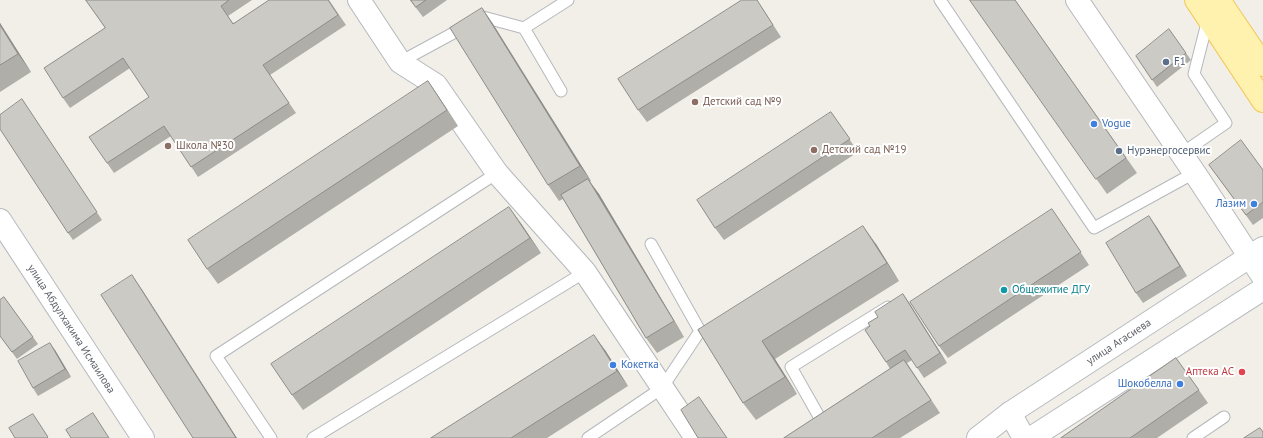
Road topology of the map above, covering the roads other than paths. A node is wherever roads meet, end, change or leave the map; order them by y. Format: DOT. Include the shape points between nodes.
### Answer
graph roads {
  1 [pos="359,0"];
  2 [pos="568,0"];
  3 [pos="940,0"];
  4 [pos="1077,0"];
  5 [pos="1196,0"];
  6 [pos="1219,0"];
  7 [pos="1208,19"];
  8 [pos="524,28"];
  9 [pos="1259,51"];
  10 [pos="400,62"];
  11 [pos="561,91"];
  12 [pos="1263,101"];
  13 [pos="1181,154"];
  14 [pos="497,173"];
  15 [pos="1194,173"];
  16 [pos="0,220"];
  17 [pos="651,244"];
  18 [pos="1256,252"];
  19 [pos="585,272"];
  20 [pos="1263,277"];
  21 [pos="1263,289"];
  22 [pos="895,303"];
  23 [pos="662,388"];
  24 [pos="833,412"];
  25 [pos="1010,413"];
  26 [pos="1224,417"];
  27 [pos="142,438"];
  28 [pos="271,438"];
  29 [pos="313,438"];
  30 [pos="588,438"];
  31 [pos="696,438"];
  32 [pos="978,438"];
  33 [pos="1024,438"];
  34 [pos="1030,438"];
  35 [pos="1193,438"];
  1 -- 10 [label="street"];
  2 -- 8 [label="lane"];
  3 -- 15 [label="lane" via="1094,228"];
  4 -- 13 [label="street"];
  5 -- 7 [label="main road"];
  6 -- 9 [label="main road"];
  7 -- 12 [label="main road"];
  7 -- 13 [label="lane" via="1194,74 1226,123"];
  8 -- 10 [label="lane" via="482,17"];
  8 -- 11 [label="lane"];
  10 -- 14 [label="street" via="436,85"];
  13 -- 15 [label="street"];
  14 -- 19 [label="street"];
  14 -- 28 [label="lane" via="216,356"];
  15 -- 18 [label="street"];
  16 -- 27 [label="street, улица Абдулхакима Исмаилова"];
  17 -- 23 [label="lane" via="700,330"];
  18 -- 20 [label="street"];
  18 -- 25 [label="street, улица Агасиева"];
  19 -- 23 [label="street"];
  19 -- 29 [label="lane"];
  21 -- 34 [label="street"];
  22 -- 24 [label="lane" via="791,367 818,423"];
  23 -- 30 [label="lane"];
  23 -- 31 [label="street"];
  25 -- 32 [label="street, улица Агасиева"];
  25 -- 33 [label="street"];
  26 -- 35 [label="lane"];
}
